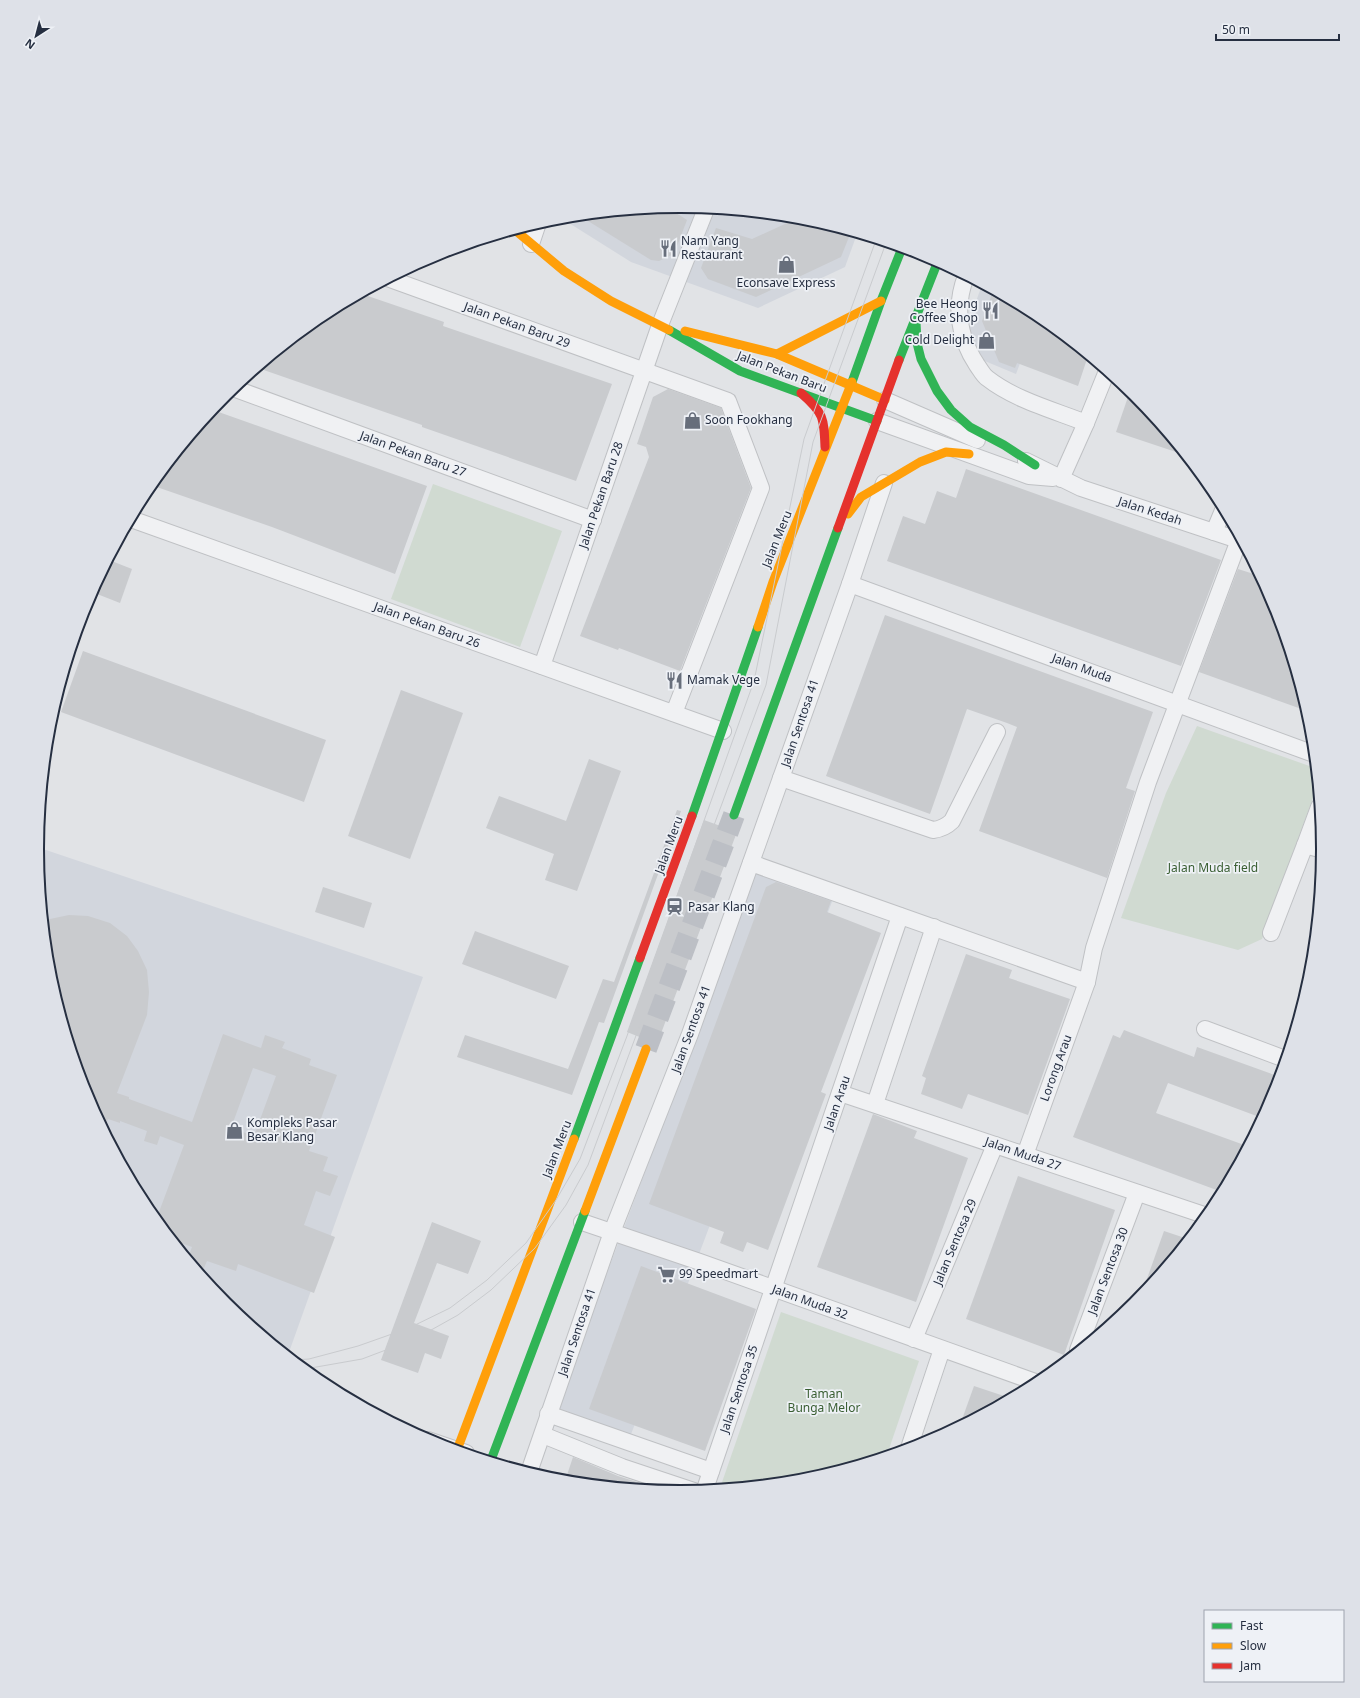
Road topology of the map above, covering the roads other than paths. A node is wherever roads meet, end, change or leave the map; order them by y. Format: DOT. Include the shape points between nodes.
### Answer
graph roads {
  1 [pos="704,214"];
  2 [pos="536,230"];
  3 [pos="519,234"];
  4 [pos="531,244"];
  5 [pos="900,253"];
  6 [pos="936,267"];
  7 [pos="936,267"];
  8 [pos="395,281"];
  9 [pos="964,281"];
  10 [pos="881,301"];
  11 [pos="660,325"];
  12 [pos="777,354"];
  13 [pos="644,372"];
  14 [pos="1105,377"];
  15 [pos="852,386"];
  16 [pos="239,391"];
  17 [pos="801,393"];
  18 [pos="885,400"];
  19 [pos="843,408"];
  20 [pos="877,421"];
  21 [pos="1086,423"];
  22 [pos="825,452"];
  23 [pos="969,454"];
  24 [pos="1035,465"];
  25 [pos="1061,479"];
  26 [pos="884,483"];
  27 [pos="1221,515"];
  28 [pos="593,520"];
  29 [pos="136,521"];
  30 [pos="839,526"];
  31 [pos="1214,532"];
  32 [pos="1235,538"];
  33 [pos="1238,545"];
  34 [pos="850,584"];
  35 [pos="542,666"];
  36 [pos="1178,703"];
  37 [pos="674,713"];
  38 [pos="723,731"];
  39 [pos="997,732"];
  40 [pos="1309,752"];
  41 [pos="781,778"];
  42 [pos="734,815"];
  43 [pos="1315,817"];
  44 [pos="1305,845"];
  45 [pos="1316,848"];
  46 [pos="751,863"];
  47 [pos="900,916"];
  48 [pos="934,927"];
  49 [pos="1271,933"];
  50 [pos="1087,982"];
  51 [pos="1205,1029"];
  52 [pos="646,1049"];
  53 [pos="1280,1057"];
  54 [pos="840,1093"];
  55 [pos="875,1104"];
  56 [pos="995,1145"];
  57 [pos="1025,1155"];
  58 [pos="1137,1193"];
  59 [pos="1201,1214"];
  60 [pos="582,1222"];
  61 [pos="612,1232"];
  62 [pos="773,1289"];
  63 [pos="914,1339"];
  64 [pos="1081,1342"];
  65 [pos="942,1349"];
  66 [pos="1030,1380"];
  67 [pos="548,1414"];
  68 [pos="543,1435"];
  69 [pos="911,1441"];
  70 [pos="459,1445"];
  71 [pos="492,1456"];
  72 [pos="531,1467"];
  73 [pos="711,1471"];
  74 [pos="707,1484"];
  75 [pos="676,1485"];
  1 -- 11 [label="street, Jalan Pekan Baru 28"];
  2 -- 4 [label="street"];
  3 -- 4 [label="main road, Jalan Pekan Baru"];
  4 -- 11 [label="main road, Jalan Pekan Baru" via="564,271 611,301"];
  5 -- 10 [label="main road, Jalan Meru"];
  6 -- 18 [label="main road"];
  7 -- 24 [label="main road" via="916,316 918,350 929,378 964,423"];
  8 -- 13 [label="street, Jalan Pekan Baru 29"];
  9 -- 21 [label="street" via="960,292 960,328 969,353 985,377 1013,394"];
  10 -- 12 [label="main road"];
  10 -- 15 [label="main road, Jalan Meru"];
  11 -- 12 [label="main road, Jalan Pekan Baru"];
  11 -- 13 [label="street, Jalan Pekan Baru 28"];
  11 -- 17 [label="main road, Jalan Pekan Baru" via="740,371"];
  12 -- 15 [label="main road, Jalan Pekan Baru"];
  13 -- 28 [label="street, Jalan Pekan Baru 28"];
  13 -- 37 [label="street, Jalan Pekan Baru 29" via="728,401 761,488"];
  14 -- 21 [label="street"];
  15 -- 18 [label="main road, Jalan Pekan Baru"];
  15 -- 19 [label="main road, Jalan Meru"];
  16 -- 28 [label="street, Jalan Pekan Baru 27"];
  17 -- 19 [label="main road, Jalan Pekan Baru"];
  17 -- 22 [label="main road" via="822,413"];
  18 -- 20 [label="main road"];
  18 -- 24 [label="street"];
  19 -- 20 [label="main road, Jalan Pekan Baru"];
  19 -- 22 [label="main road, Jalan Meru"];
  20 -- 23 [label="street"];
  20 -- 30 [label="main road"];
  21 -- 25 [label="street"];
  22 -- 38 [label="main road, Jalan Meru" via="773,582"];
  23 -- 25 [label="street" via="1029,476"];
  23 -- 26 [label="main road" via="946,452 920,462"];
  24 -- 25 [label="street"];
  25 -- 31 [label="street, Jalan Kedah"];
  26 -- 30 [label="main road" via="861,497"];
  26 -- 34 [label="street, Jalan Sentosa 41"];
  27 -- 31 [label="street"];
  28 -- 35 [label="street, Jalan Pekan Baru 28"];
  29 -- 35 [label="street, Jalan Pekan Baru 26"];
  30 -- 42 [label="main road"];
  31 -- 32 [label="street, Jalan Kedah"];
  33 -- 36 [label="street, Lorong Arau"];
  34 -- 36 [label="street, Jalan Muda"];
  34 -- 41 [label="street, Jalan Sentosa 41"];
  35 -- 37 [label="street, Jalan Pekan Baru 26"];
  36 -- 40 [label="street, Jalan Muda"];
  36 -- 50 [label="street, Lorong Arau" via="1148,782 1094,948"];
  37 -- 38 [label="street, Jalan Pekan Baru 26"];
  38 -- 70 [label="main road, Jalan Meru"];
  39 -- 41 [label="street" via="952,821 940,829 934,830"];
  41 -- 46 [label="street, Jalan Sentosa 41"];
  43 -- 44 [label="street"];
  44 -- 45 [label="street"];
  44 -- 49 [label="street"];
  46 -- 47 [label="street"];
  46 -- 61 [label="street, Jalan Sentosa 41" via="690,1034"];
  47 -- 48 [label="street"];
  47 -- 54 [label="street, Jalan Arau"];
  48 -- 50 [label="street"];
  48 -- 55 [label="street"];
  50 -- 57 [label="street, Lorong Arau"];
  51 -- 53 [label="street"];
  52 -- 60 [label="main road"];
  54 -- 55 [label="street, Jalan Muda 27"];
  54 -- 62 [label="street, Jalan Arau"];
  55 -- 56 [label="street, Jalan Muda 27"];
  56 -- 57 [label="street, Jalan Muda 27"];
  56 -- 63 [label="street, Jalan Sentosa 29"];
  57 -- 58 [label="street, Jalan Muda 27"];
  58 -- 59 [label="street, Jalan Muda 27"];
  58 -- 64 [label="street, Jalan Sentosa 30"];
  60 -- 61 [label="street, Jalan Muda 32"];
  60 -- 71 [label="main road"];
  61 -- 62 [label="street, Jalan Muda 32"];
  61 -- 67 [label="street, Jalan Sentosa 41"];
  62 -- 63 [label="street, Jalan Muda 32"];
  62 -- 73 [label="street, Jalan Sentosa 35"];
  63 -- 65 [label="street, Jalan Muda 32"];
  65 -- 66 [label="street, Jalan Muda 32"];
  65 -- 69 [label="street"];
  67 -- 68 [label="street, Jalan Sentosa 41"];
  67 -- 73 [label="street"];
  68 -- 72 [label="street, Jalan Sentosa 41"];
  68 -- 75 [label="street" via="622,1467"];
  73 -- 74 [label="street, Jalan Sentosa 35"];
}
